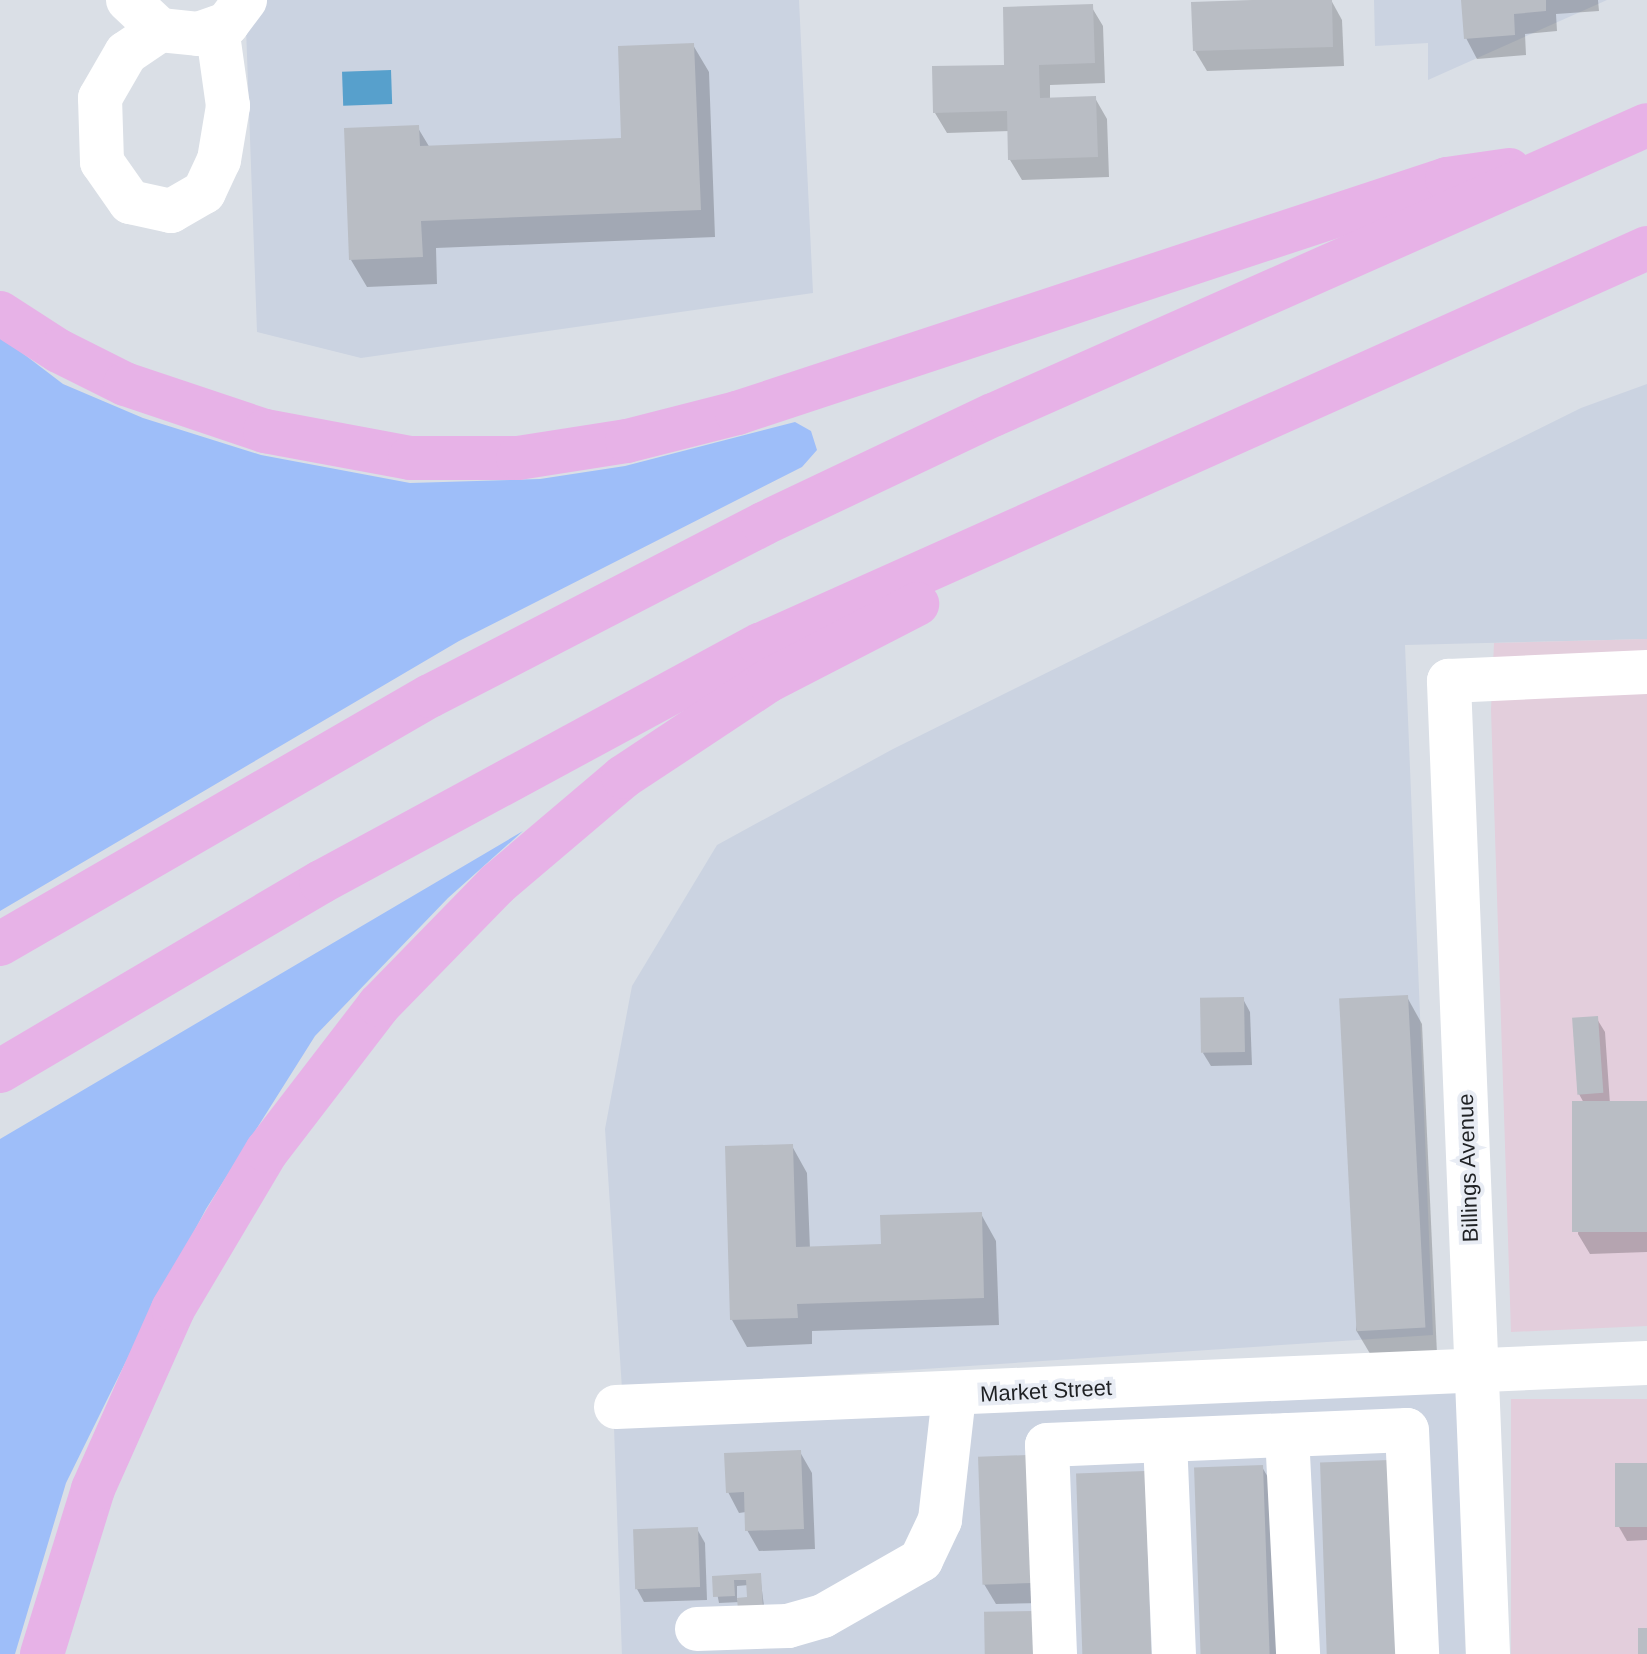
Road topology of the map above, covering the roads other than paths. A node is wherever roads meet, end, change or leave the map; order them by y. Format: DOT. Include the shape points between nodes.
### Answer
graph roads {
  1 [pos="128,0"];
  2 [pos="231,14"];
  3 [pos="160,30"];
  4 [pos="1647,125"];
  5 [pos="1562,162"];
  6 [pos="1647,248"];
  7 [pos="0,313"];
  8 [pos="1022,525"];
  9 [pos="1647,672"];
  10 [pos="0,944"];
  11 [pos="0,1071"];
  12 [pos="1647,1363"];
  13 [pos="1476,1369"];
  14 [pos="954,1395"];
  15 [pos="616,1407"];
  16 [pos="1287,1435"];
  17 [pos="1165,1440"];
  18 [pos="697,1629"];
  19 [pos="42,1654"];
  20 [pos="1055,1654"];
  21 [pos="1174,1654"];
  22 [pos="1298,1654"];
  23 [pos="1417,1654"];
  24 [pos="1488,1654"];
  1 -- 3 [label="street"];
  2 -- 3 [label="street" via="198,34"];
  2 -- 3 [label="street" via="228,106 219,160 204,192 171,211 130,202 102,162 100,98 126,53"];
  4 -- 5 [label="highway"];
  5 -- 7 [label="highway" via="1447,179 737,413 627,441 518,458 410,458 265,431 125,384"];
  5 -- 10 [label="highway" via="1007,409 749,531 375,727"];
  6 -- 8 [label="highway"];
  8 -- 11 [label="highway" via="760,645 650,702 321,882"];
  8 -- 19 [label="highway" via="1012,554 768,681 623,777 497,884 379,1005 267,1151 173,1309 93,1489"];
  9 -- 13 [label="street, Billings Avenue" via="1449,681"];
  12 -- 13 [label="street, Market Street"];
  13 -- 14 [label="street, Market Street"];
  13 -- 24 [label="street, Billings Avenue"];
  14 -- 15 [label="street, Market Street"];
  14 -- 18 [label="street" via="940,1520 921,1560 823,1616 788,1626"];
  16 -- 17 [label="street"];
  16 -- 22 [label="street"];
  16 -- 23 [label="street" via="1407,1430"];
  17 -- 20 [label="street" via="1047,1445"];
  17 -- 21 [label="street"];
}
